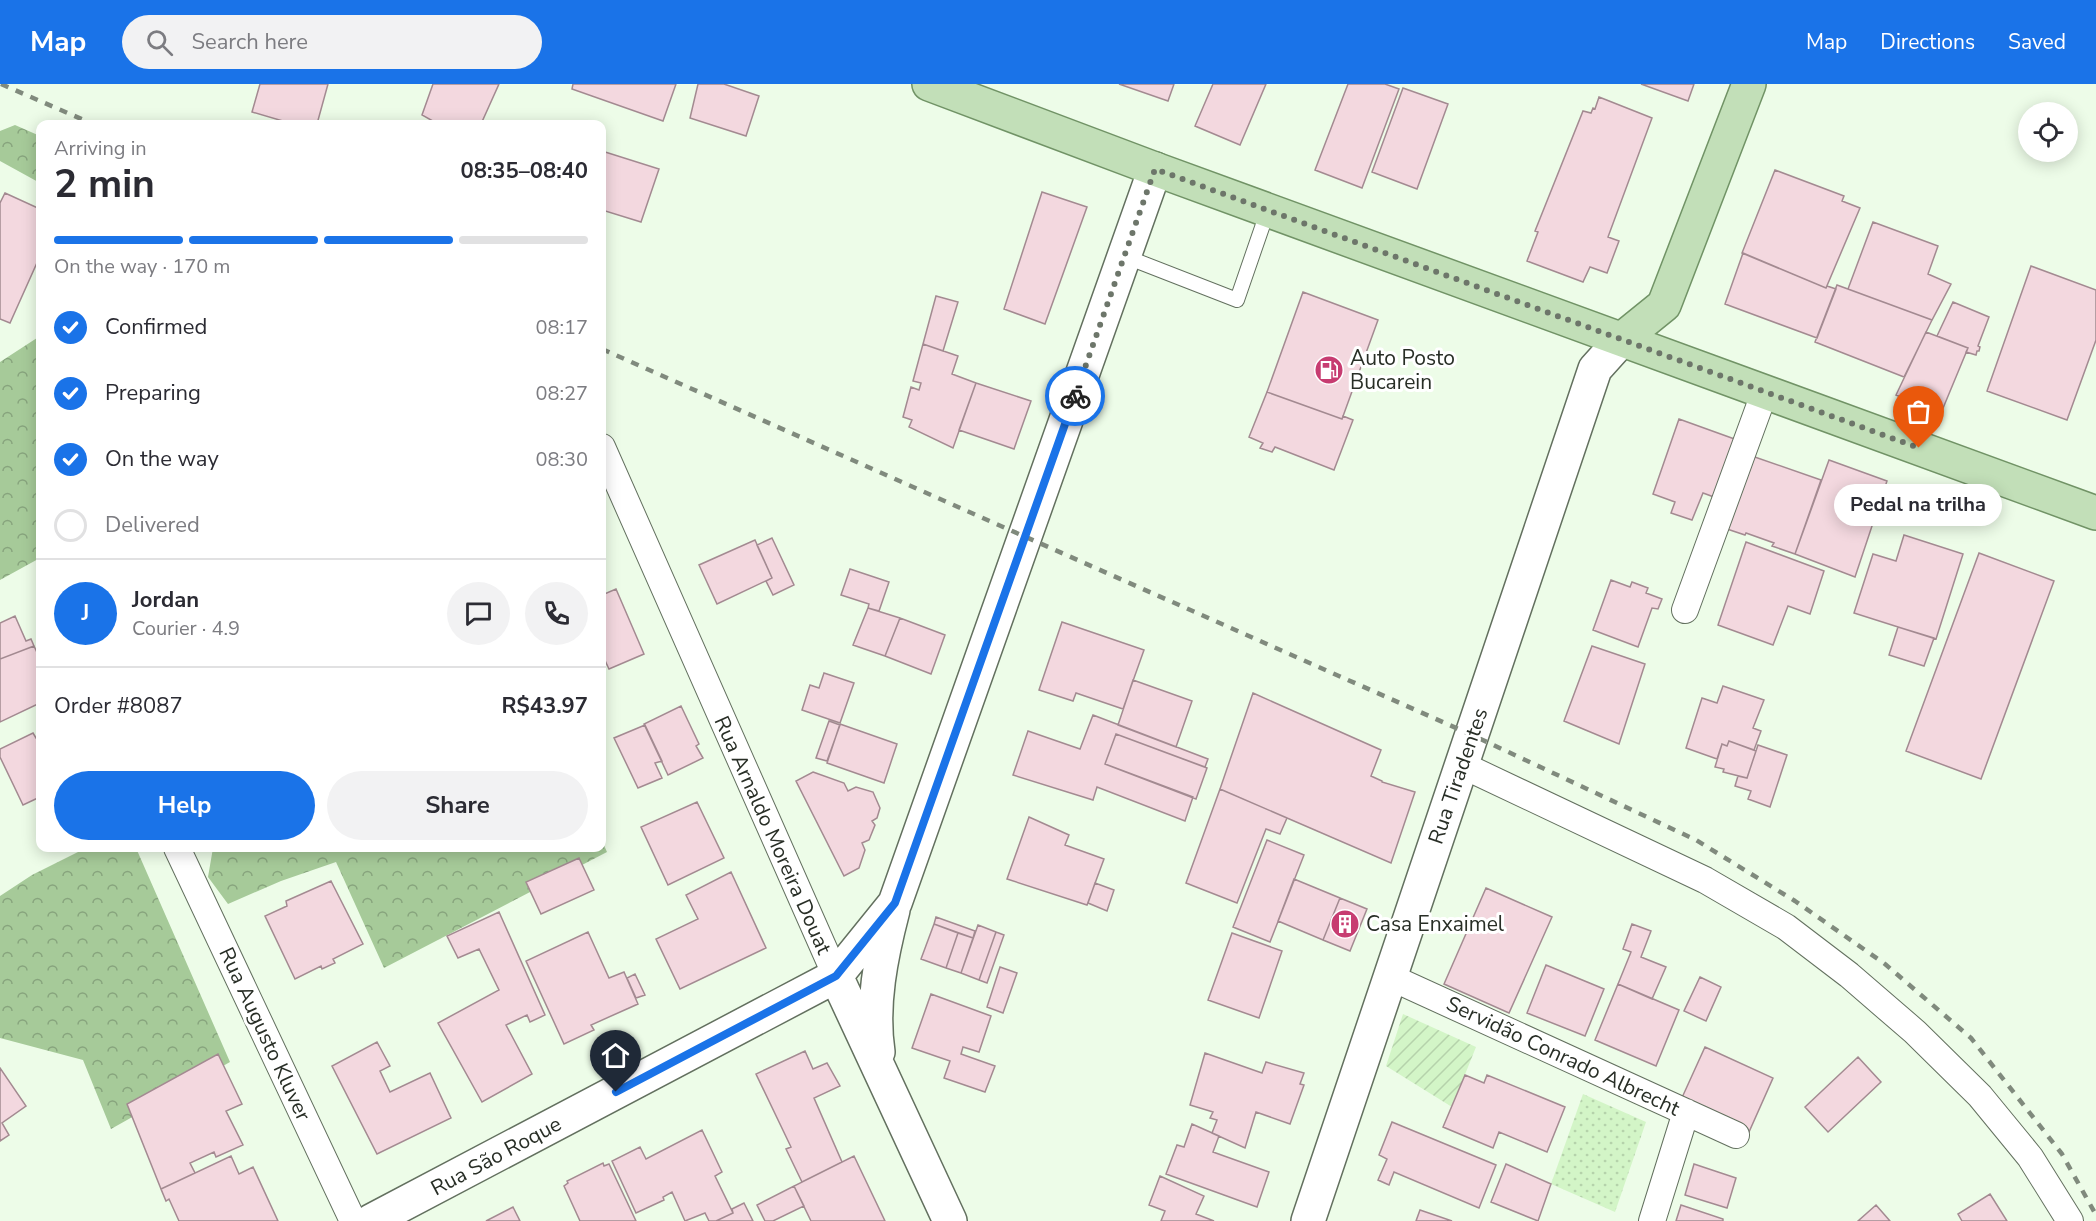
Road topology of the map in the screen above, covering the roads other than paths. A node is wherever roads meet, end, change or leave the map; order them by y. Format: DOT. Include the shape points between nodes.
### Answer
graph roads {
  1 [pos="929,84"];
  2 [pos="1749,84"];
  3 [pos="1155,169"];
  4 [pos="1268,210"];
  5 [pos="1124,256"];
  6 [pos="1622,339"];
  7 [pos="1765,391"];
  8 [pos="606,456"];
  9 [pos="2096,513"];
  10 [pos="1685,610"];
  11 [pos="1462,765"];
  12 [pos="179,852"];
  13 [pos="895,903"];
  14 [pos="836,976"];
  15 [pos="1390,977"];
  16 [pos="881,1072"];
  17 [pos="1686,1112"];
  18 [pos="1736,1135"];
  19 [pos="353,1221"];
  20 [pos="371,1221"];
  21 [pos="950,1221"];
  22 [pos="1308,1221"];
  23 [pos="1652,1221"];
  24 [pos="2070,1221"];
  1 -- 3 [label="main road"];
  2 -- 6 [label="main road" via="1664,305"];
  3 -- 4 [label="main road"];
  3 -- 5 [label="street, Rua São Roque"];
  4 -- 5 [label="lane" via="1237,300"];
  4 -- 6 [label="main road"];
  5 -- 13 [label="street, Rua São Roque"];
  6 -- 7 [label="main road"];
  6 -- 11 [label="street, Rua Tiradentes" via="1595,369"];
  7 -- 9 [label="main road"];
  7 -- 10 [label="street"];
  8 -- 14 [label="street, Rua Arnaldo Moreira Douat"];
  11 -- 15 [label="street, Rua Tiradentes"];
  11 -- 24 [label="street" via="1705,880 1795,933 1915,1032 1980,1096 2030,1157"];
  12 -- 19 [label="street, Rua Augusto Kluver"];
  13 -- 14 [label="street, Rua São Roque"];
  13 -- 16 [label="street" via="884,948 876,1012"];
  14 -- 16 [label="street, Rua Arnaldo Moreira Douat"];
  14 -- 20 [label="street, Rua São Roque"];
  15 -- 17 [label="street, Servidão Conrado Albrecht"];
  15 -- 22 [label="street, Rua Tiradentes"];
  16 -- 21 [label="street, Rua Arnaldo Moreira Douat"];
  17 -- 18 [label="street, Servidão Conrado Albrecht"];
  17 -- 23 [label="street"];
}
